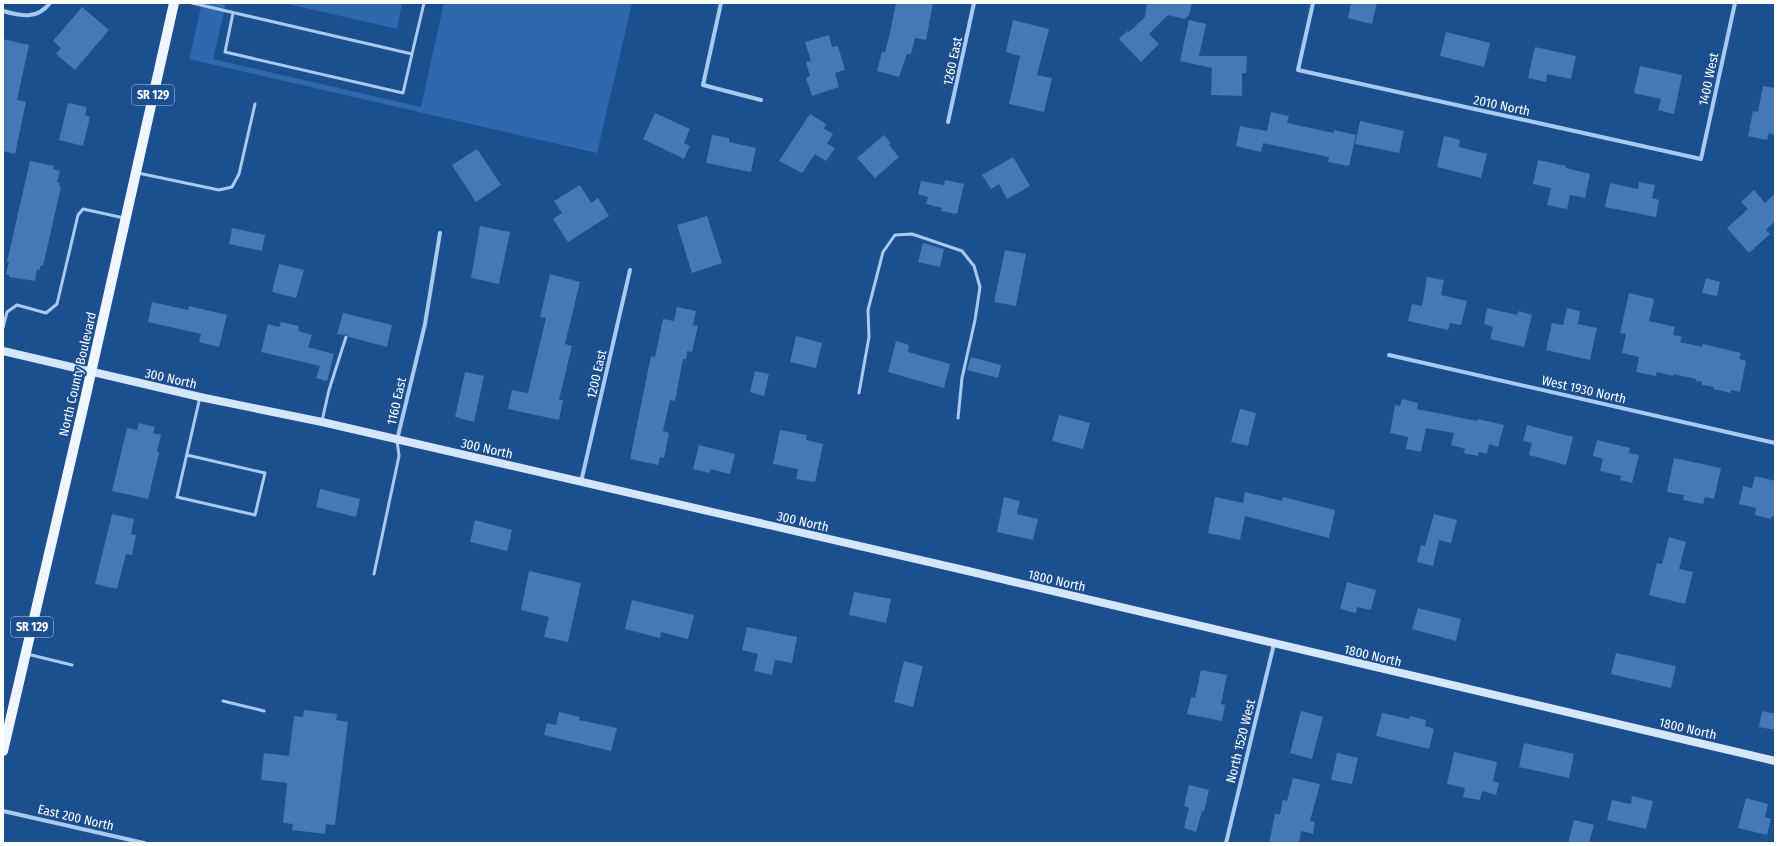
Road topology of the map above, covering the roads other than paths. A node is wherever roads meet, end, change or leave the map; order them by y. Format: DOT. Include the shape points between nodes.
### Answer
graph roads {
  1 [pos="50,3"];
  2 [pos="174,3"];
  3 [pos="192,3"];
  4 [pos="424,3"];
  5 [pos="721,3"];
  6 [pos="974,3"];
  7 [pos="1313,3"];
  8 [pos="1735,3"];
  9 [pos="3,11"];
  10 [pos="232,13"];
  11 [pos="412,54"];
  12 [pos="761,100"];
  13 [pos="255,104"];
  14 [pos="948,122"];
  15 [pos="1701,159"];
  16 [pos="136,173"];
  17 [pos="126,218"];
  18 [pos="440,233"];
  19 [pos="630,270"];
  20 [pos="3,328"];
  21 [pos="346,337"];
  22 [pos="3,351"];
  23 [pos="1390,354"];
  24 [pos="91,372"];
  25 [pos="859,393"];
  26 [pos="200,397"];
  27 [pos="958,418"];
  28 [pos="322,422"];
  29 [pos="397,440"];
  30 [pos="1775,443"];
  31 [pos="187,455"];
  32 [pos="581,482"];
  33 [pos="965,571"];
  34 [pos="374,574"];
  35 [pos="1274,644"];
  36 [pos="26,654"];
  37 [pos="72,665"];
  38 [pos="223,701"];
  39 [pos="264,711"];
  40 [pos="7,719"];
  41 [pos="3,751"];
  42 [pos="1775,760"];
  43 [pos="3,811"];
  44 [pos="144,843"];
  45 [pos="1226,843"];
  1 -- 9 [label="street" via="44,11 25,16"];
  2 -- 16 [label="main road, North County Boulevard / SR 129"];
  3 -- 10 [label="lane"];
  4 -- 11 [label="lane"];
  5 -- 12 [label="street" via="703,85"];
  6 -- 14 [label="street, 1260 East"];
  7 -- 15 [label="street, 2010 North" via="1298,70"];
  8 -- 15 [label="street, 1400 West"];
  10 -- 11 [label="lane"];
  10 -- 11 [label="lane" via="225,52 372,86 403,93"];
  13 -- 16 [label="lane" via="239,174 232,186 219,190"];
  16 -- 17 [label="main road, North County Boulevard / SR 129"];
  17 -- 20 [label="lane" via="83,209 78,215 57,304 46,313 17,305 6,312"];
  17 -- 24 [label="main road, North County Boulevard / SR 129"];
  18 -- 29 [label="street, 1160 East" via="424,324"];
  19 -- 32 [label="street, 1200 East"];
  21 -- 28 [label="lane"];
  22 -- 24 [label="street, 300 North"];
  23 -- 30 [label="street, West 1930 North"];
  24 -- 26 [label="street, 300 North"];
  24 -- 36 [label="main road, North County Boulevard / SR 129"];
  25 -- 27 [label="lane" via="869,336 868,310 883,252 895,235 912,234 962,251 974,266 980,287 962,378"];
  26 -- 28 [label="street, 300 North"];
  26 -- 31 [label="lane"];
  28 -- 29 [label="street, 300 North"];
  29 -- 32 [label="street, 300 North"];
  29 -- 34 [label="lane, 1160 East" via="399,456"];
  31 -- 31 [label="lane" via="177,497 255,516 265,473"];
  32 -- 33 [label="street, 300 North"];
  33 -- 35 [label="street, 1800 North"];
  35 -- 42 [label="street, 1800 North"];
  35 -- 45 [label="street, North 1520 West"];
  36 -- 37 [label="lane"];
  36 -- 40 [label="main road, North County Boulevard / SR 129"];
  38 -- 39 [label="lane"];
  40 -- 41 [label="main road, North County Boulevard / SR 129"];
  43 -- 44 [label="street, East 200 North"];
}
